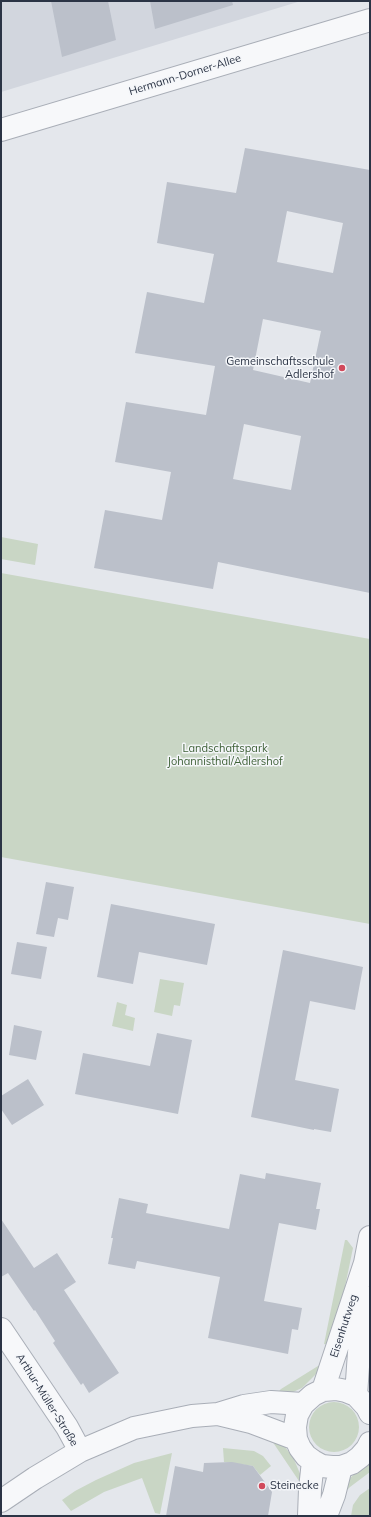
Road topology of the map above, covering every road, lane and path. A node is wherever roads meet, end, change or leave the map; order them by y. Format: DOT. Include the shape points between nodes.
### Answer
graph roads {
  1 [pos="370,20"];
  2 [pos="1,130"];
  3 [pos="370,1237"];
  4 [pos="365,1263"];
  5 [pos="1,1329"];
  6 [pos="324,1390"];
  7 [pos="356,1395"];
  8 [pos="303,1404"];
  9 [pos="370,1413"];
  10 [pos="218,1414"];
  11 [pos="296,1439"];
  12 [pos="370,1443"];
  13 [pos="80,1451"];
  14 [pos="313,1462"];
  15 [pos="341,1467"];
  16 [pos="1,1501"];
  17 [pos="309,1516"];
  18 [pos="326,1516"];
  1 -- 2 [label="street, Hermann-Dorner-Allee"];
  3 -- 4 [label="street, Eisenhutweg"];
  4 -- 6 [label="street, Eisenhutweg"];
  4 -- 7 [label="street, Eisenhutweg"];
  5 -- 13 [label="street, Arthur-Müller-Straße" via="67,1427"];
  6 -- 7 [label="street" via="336,1388"];
  6 -- 8 [label="street"];
  7 -- 9 [label="street"];
  8 -- 10 [label="street" via="271,1402 244,1406"];
  8 -- 11 [label="street" via="297,1414"];
  10 -- 11 [label="street" via="251,1422"];
  10 -- 13 [label="street" via="192,1416 134,1428"];
  11 -- 14 [label="street" via="303,1452"];
  12 -- 15 [label="street" via="360,1457"];
  13 -- 16 [label="street"];
  14 -- 15 [label="street" via="322,1466"];
  14 -- 17 [label="street"];
  15 -- 18 [label="street"];
}
